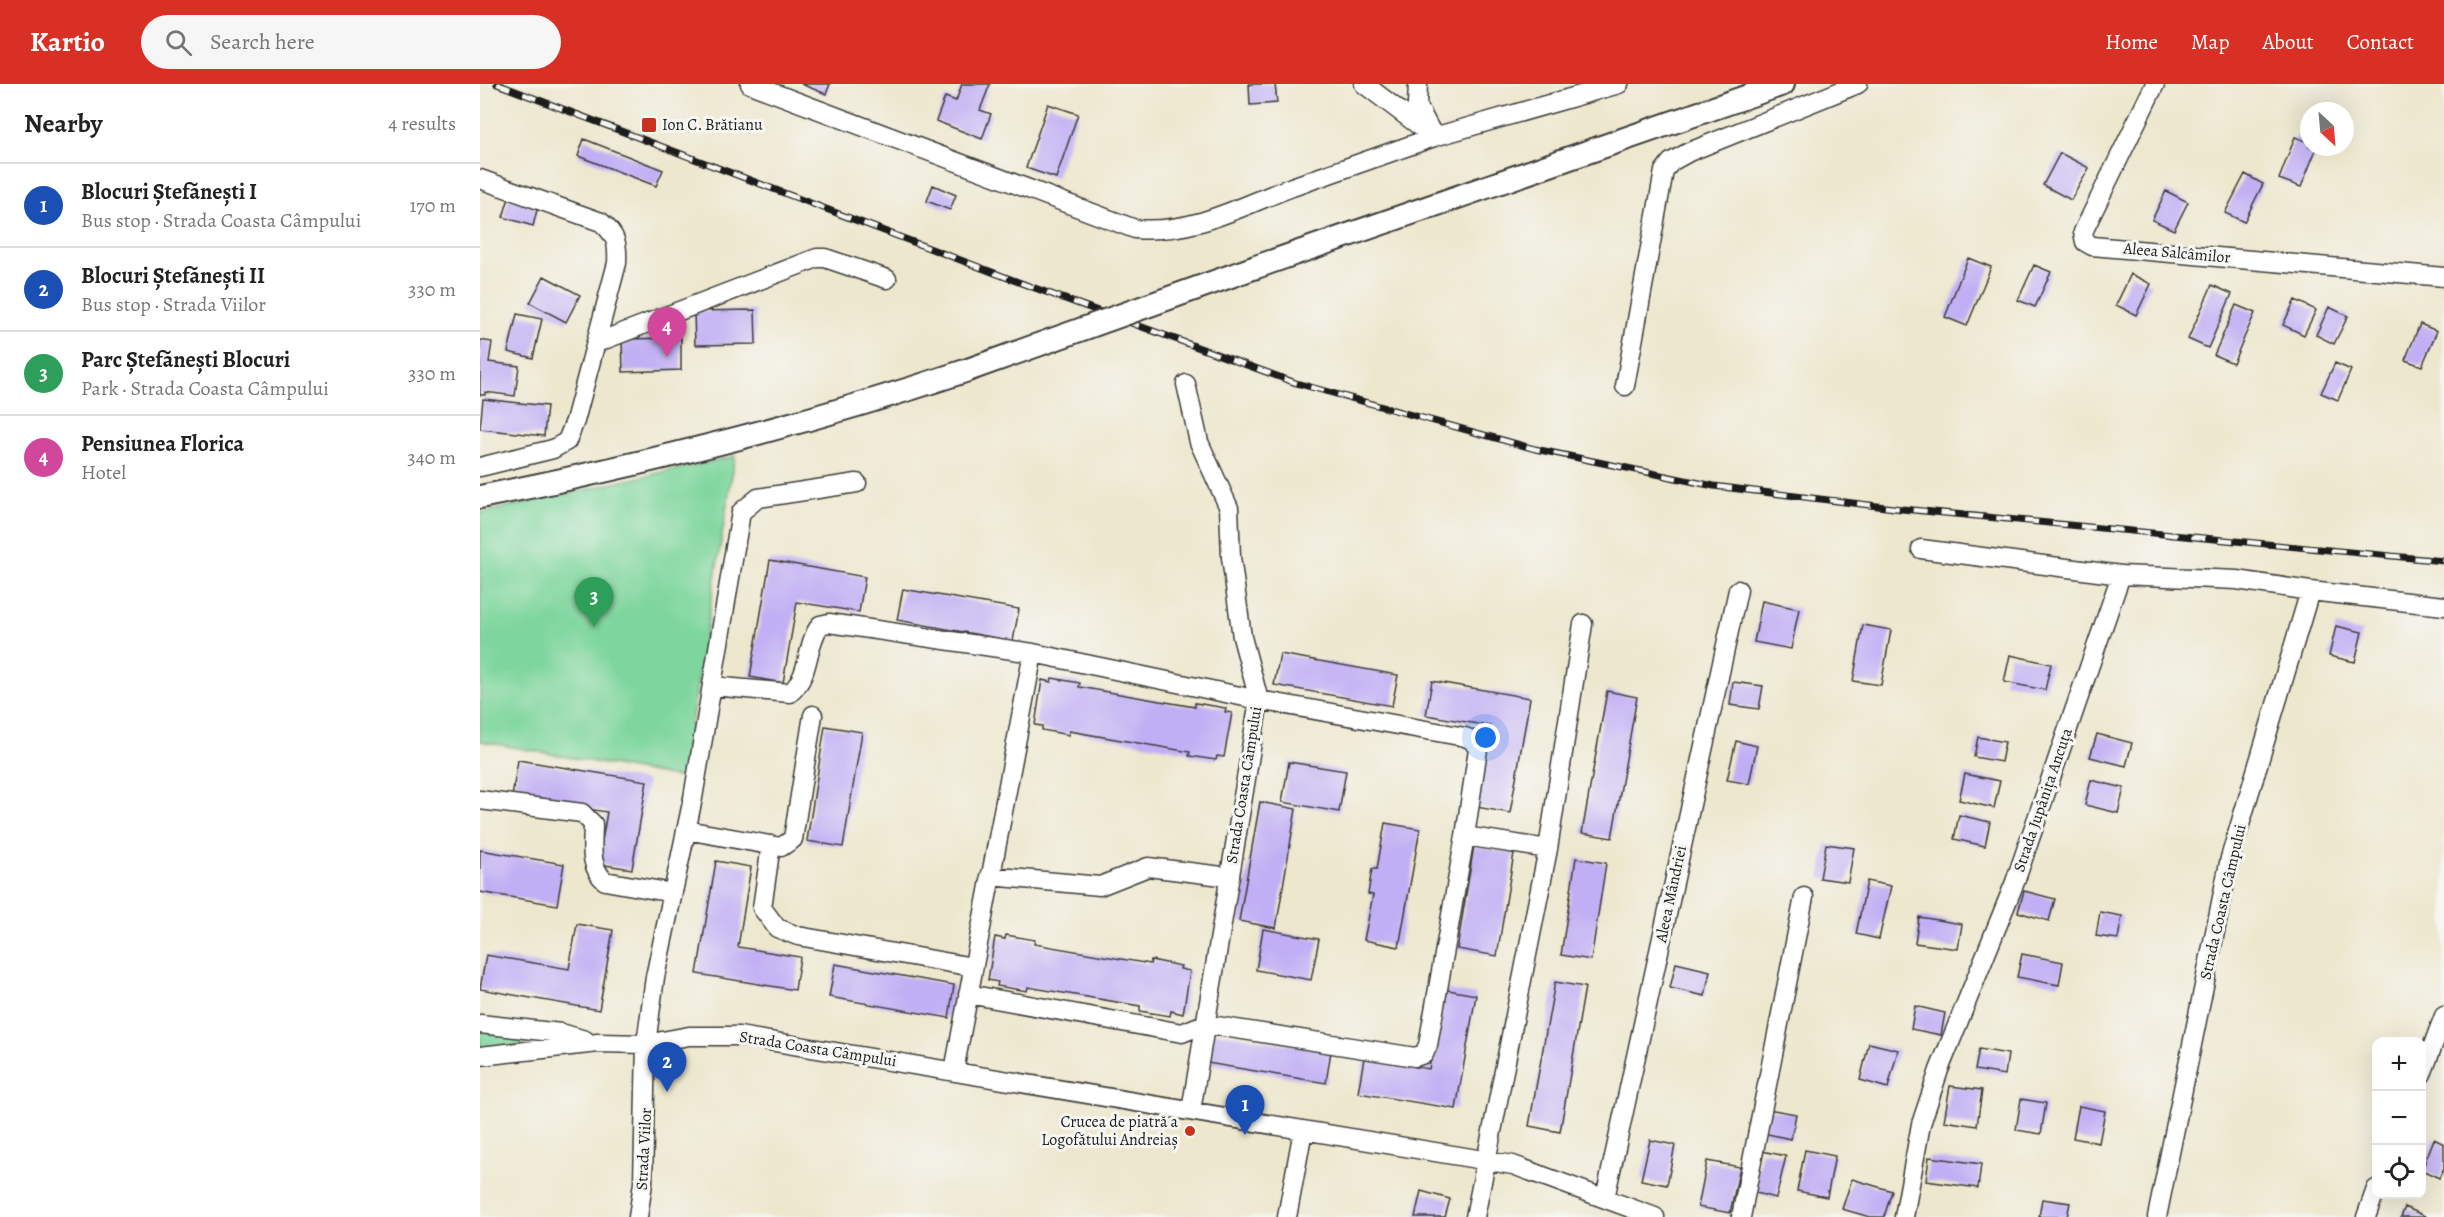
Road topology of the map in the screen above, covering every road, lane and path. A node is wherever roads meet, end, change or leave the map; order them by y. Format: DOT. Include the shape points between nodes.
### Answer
graph roads {
  1 [pos="750,84"];
  2 [pos="1364,84"];
  3 [pos="1419,84"];
  4 [pos="1619,84"];
  5 [pos="1783,84"];
  6 [pos="1858,84"];
  7 [pos="2155,84"];
  8 [pos="1434,137"];
  9 [pos="480,179"];
  10 [pos="2444,277"];
  11 [pos="887,279"];
  12 [pos="596,343"];
  13 [pos="1186,384"];
  14 [pos="1625,386"];
  15 [pos="480,467"];
  16 [pos="857,483"];
  17 [pos="480,497"];
  18 [pos="1921,549"];
  19 [pos="2121,575"];
  20 [pos="1738,590"];
  21 [pos="2310,591"];
  22 [pos="2444,606"];
  23 [pos="1583,624"];
  24 [pos="1034,653"];
  25 [pos="712,686"];
  26 [pos="1259,700"];
  27 [pos="813,715"];
  28 [pos="480,800"];
  29 [pos="686,830"];
  30 [pos="1465,836"];
  31 [pos="771,845"];
  32 [pos="1548,849"];
  33 [pos="990,876"];
  34 [pos="1230,877"];
  35 [pos="673,893"];
  36 [pos="1804,897"];
  37 [pos="973,967"];
  38 [pos="968,994"];
  39 [pos="2444,1016"];
  40 [pos="480,1024"];
  41 [pos="1204,1024"];
  42 [pos="598,1043"];
  43 [pos="646,1044"];
  44 [pos="480,1056"];
  45 [pos="2426,1061"];
  46 [pos="954,1071"];
  47 [pos="1191,1111"];
  48 [pos="1303,1130"];
  49 [pos="1487,1161"];
  50 [pos="1605,1198"];
  51 [pos="2372,1199"];
  52 [pos="638,1217"];
  53 [pos="1287,1217"];
  54 [pos="1475,1217"];
  55 [pos="1655,1217"];
  56 [pos="1741,1217"];
  57 [pos="1904,1217"];
  58 [pos="2157,1217"];
  59 [pos="2366,1217"];
  1 -- 8 [label="street" via="1135,229 1162,231 1198,224"];
  2 -- 8 [label="street"];
  3 -- 8 [label="street" via="1417,105"];
  4 -- 8 [label="street"];
  5 -- 17 [label="main road, bridge" via="855,408 657,461"];
  6 -- 14 [label="street" via="1689,152 1664,171"];
  7 -- 10 [label="street, Aleea Salcâmilor" via="2083,232 2085,242 2092,246"];
  9 -- 12 [label="street" via="601,222 614,234 617,263"];
  11 -- 12 [label="street" via="817,258"];
  12 -- 15 [label="street" via="567,441 553,449"];
  13 -- 26 [label="street" via="1199,442 1229,508 1242,637"];
  16 -- 25 [label="street" via="758,498 741,512"];
  18 -- 19 [label="street"];
  19 -- 21 [label="street" via="2237,580"];
  19 -- 57 [label="street, Strada Jupânița Ancuța" via="2015,882 1939,1070 1921,1124"];
  20 -- 50 [label="street, Aleea Mândriei"];
  21 -- 22 [label="street"];
  21 -- 58 [label="street, Strada Coasta Câmpului" via="2230,858"];
  23 -- 32 [label="street"];
  24 -- 25 [label="street, Strada Coasta Câmpului" via="829,623 820,625 814,633 801,684 790,693"];
  24 -- 26 [label="street, Strada Coasta Câmpului"];
  24 -- 33 [label="street"];
  25 -- 29 [label="street"];
  26 -- 30 [label="street" via="1472,741 1478,748"];
  26 -- 34 [label="street, Strada Coasta Câmpului"];
  27 -- 31 [label="street" via="793,839 781,847"];
  28 -- 35 [label="street" via="582,813 593,824 593,864 605,881"];
  29 -- 31 [label="street"];
  29 -- 35 [label="street"];
  30 -- 32 [label="street"];
  30 -- 41 [label="street" via="1424,1054 1415,1057"];
  31 -- 37 [label="street" via="762,908 777,928 798,936"];
  32 -- 49 [label="street"];
  33 -- 34 [label="street" via="1100,886 1148,867"];
  33 -- 37 [label="street"];
  34 -- 41 [label="street, Strada Coasta Câmpului"];
  35 -- 43 [label="street"];
  36 -- 56 [label="street"];
  37 -- 38 [label="street"];
  38 -- 41 [label="street" via="1182,1033"];
  38 -- 46 [label="street"];
  39 -- 45 [label="street"];
  40 -- 42 [label="street, Strada Coasta Câmpului" via="561,1033"];
  41 -- 47 [label="street, Strada Coasta Câmpului"];
  42 -- 43 [label="street, Strada Coasta Câmpului"];
  42 -- 44 [label="street, Strada Coasta Câmpului"];
  43 -- 46 [label="street, Strada Coasta Câmpului" via="689,1036 739,1036"];
  43 -- 52 [label="street, Strada Viilor" via="644,1171"];
  46 -- 47 [label="street, Strada Coasta Câmpului"];
  47 -- 48 [label="street, Strada Coasta Câmpului"];
  48 -- 49 [label="street, Strada Coasta Câmpului"];
  48 -- 53 [label="street"];
  49 -- 50 [label="street, Strada Coasta Câmpului" via="1513,1165"];
  49 -- 54 [label="street"];
  50 -- 55 [label="street, Strada Coasta Câmpului"];
  51 -- 59 [label="street"];
}
